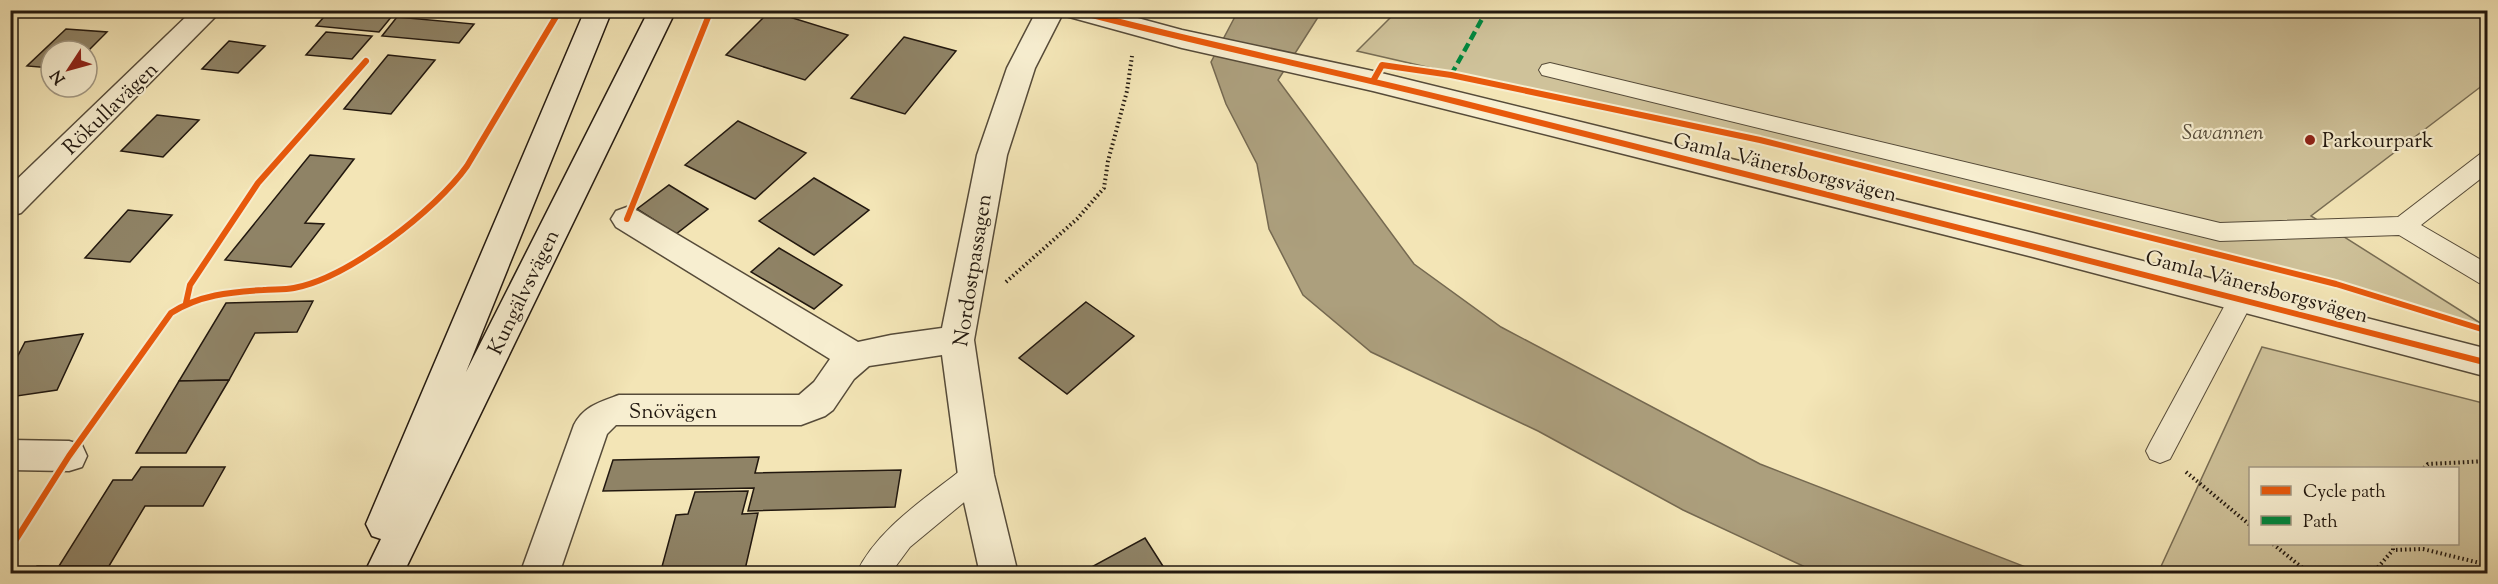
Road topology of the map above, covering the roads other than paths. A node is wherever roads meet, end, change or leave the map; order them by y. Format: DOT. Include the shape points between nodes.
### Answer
graph roads {
  1 [pos="209,10"];
  2 [pos="599,10"];
  3 [pos="663,10"];
  4 [pos="1051,10"];
  5 [pos="1073,10"];
  6 [pos="1550,70"];
  7 [pos="2487,160"];
  8 [pos="10,205"];
  9 [pos="627,219"];
  10 [pos="2403,226"];
  11 [pos="2487,276"];
  12 [pos="2241,299"];
  13 [pos="959,331"];
  14 [pos="856,358"];
  15 [pos="2487,363"];
  16 [pos="2160,451"];
  17 [pos="10,455"];
  18 [pos="69,456"];
  19 [pos="976,475"];
  20 [pos="364,573"];
  21 [pos="383,573"];
  22 [pos="540,573"];
  23 [pos="871,573"];
  24 [pos="999,573"];
  1 -- 8 [label="street, Rökullavägen"];
  2 -- 20 [label="street, Kungälvsvägen"];
  3 -- 21 [label="street, Kungälvsvägen"];
  4 -- 13 [label="street, Nordostpassagen" via="1021,68 992,155"];
  5 -- 12 [label="street, Gamla Vänersborgsvägen"];
  6 -- 10 [label="lane" via="2220,232"];
  7 -- 10 [label="lane"];
  9 -- 14 [label="street"];
  10 -- 11 [label="lane"];
  12 -- 15 [label="street, Gamla Vänersborgsvägen"];
  12 -- 16 [label="lane"];
  13 -- 14 [label="street"];
  13 -- 19 [label="street, Nordostpassagen"];
  14 -- 22 [label="street, Snövägen" via="840,371 814,406 801,410 619,410 604,415 592,425"];
  17 -- 18 [label="street"];
  19 -- 23 [label="lane" via="900,538"];
  19 -- 24 [label="street, Nordostpassagen"];
}
